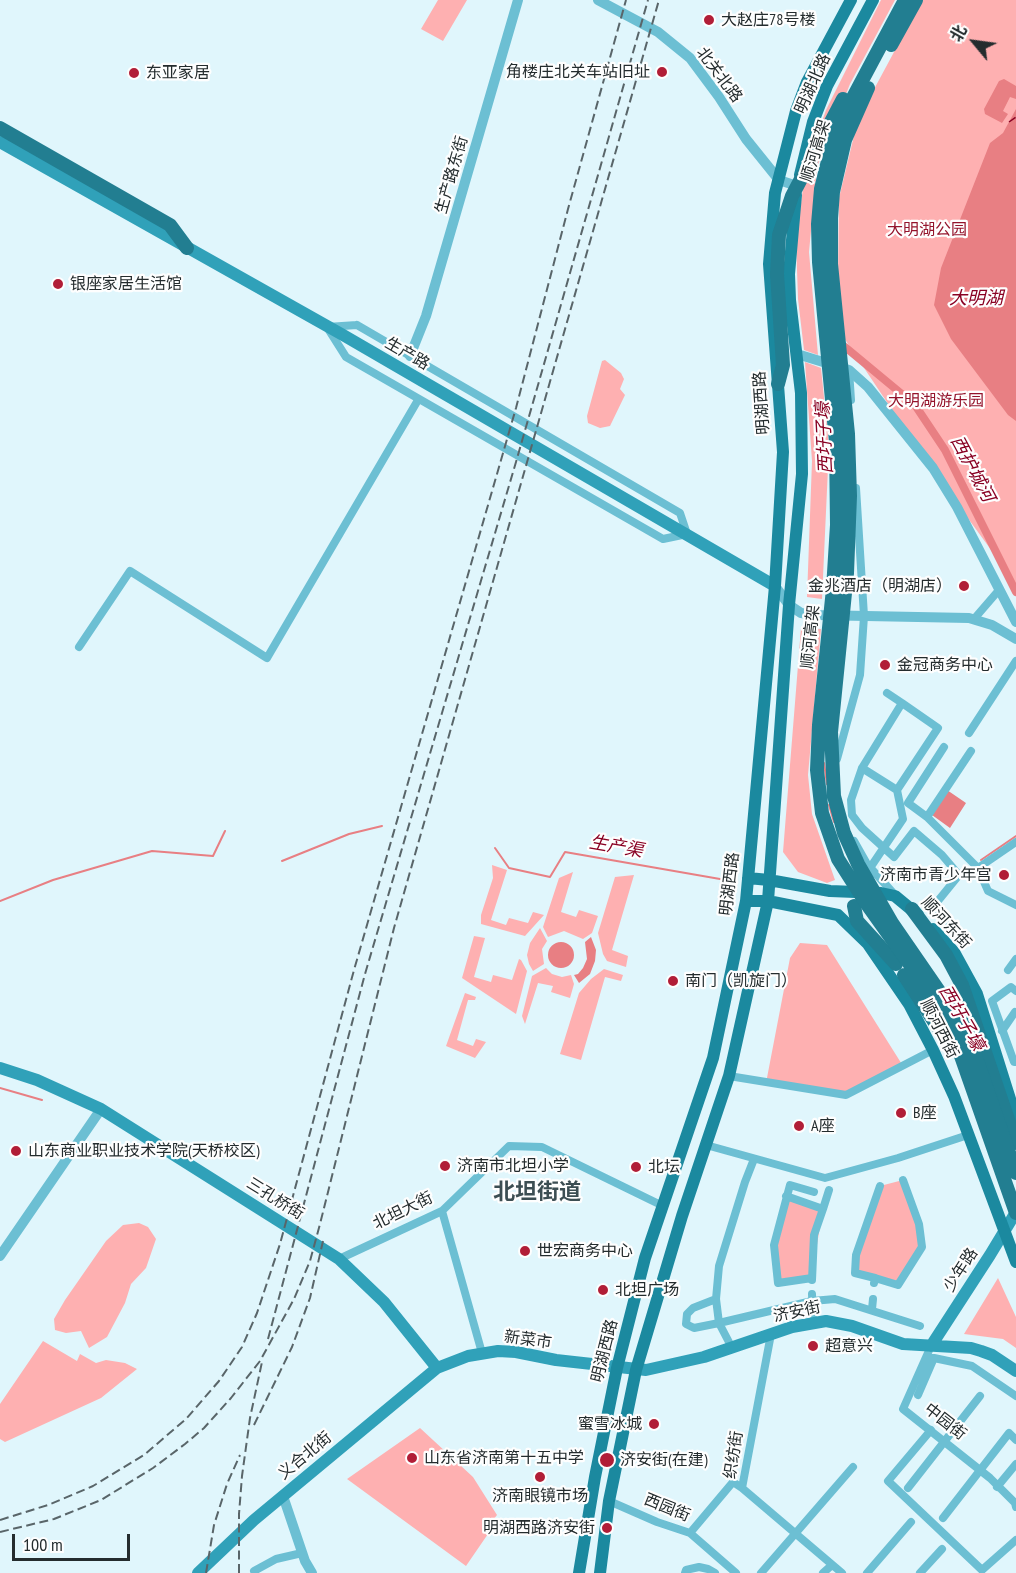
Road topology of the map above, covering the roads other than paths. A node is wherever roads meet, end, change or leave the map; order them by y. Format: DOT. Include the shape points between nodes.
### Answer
graph roads {
  1 [pos="518,0"];
  2 [pos="598,0"];
  3 [pos="850,0"];
  4 [pos="873,0"];
  5 [pos="897,0"];
  6 [pos="905,0"];
  7 [pos="916,0"];
  8 [pos="0,128"];
  9 [pos="0,142"];
  10 [pos="778,180"];
  11 [pos="797,186"];
  12 [pos="188,248"];
  13 [pos="327,327"];
  14 [pos="797,354"];
  15 [pos="410,356"];
  16 [pos="849,370"];
  17 [pos="777,384"];
  18 [pos="418,400"];
  19 [pos="687,534"];
  20 [pos="775,586"];
  21 [pos="999,590"];
  22 [pos="789,605"];
  23 [pos="864,616"];
  24 [pos="974,619"];
  25 [pos="1016,622"];
  26 [pos="1016,639"];
  27 [pos="79,647"];
  28 [pos="1016,661"];
  29 [pos="887,693"];
  30 [pos="902,703"];
  31 [pos="969,733"];
  32 [pos="944,747"];
  33 [pos="971,751"];
  34 [pos="862,768"];
  35 [pos="897,790"];
  36 [pos="927,817"];
  37 [pos="903,819"];
  38 [pos="915,831"];
  39 [pos="1016,842"];
  40 [pos="883,847"];
  41 [pos="870,868"];
  42 [pos="978,868"];
  43 [pos="748,878"];
  44 [pos="769,879"];
  45 [pos="881,893"];
  46 [pos="895,896"];
  47 [pos="746,901"];
  48 [pos="768,901"];
  49 [pos="1016,905"];
  50 [pos="854,906"];
  51 [pos="912,909"];
  52 [pos="952,925"];
  53 [pos="854,930"];
  54 [pos="868,944"];
  55 [pos="1016,959"];
  56 [pos="900,970"];
  57 [pos="1008,970"];
  58 [pos="1016,991"];
  59 [pos="986,1003"];
  60 [pos="1015,1012"];
  61 [pos="1002,1031"];
  62 [pos="933,1050"];
  63 [pos="1015,1064"];
  64 [pos="0,1068"];
  65 [pos="729,1076"];
  66 [pos="101,1109"];
  67 [pos="1016,1118"];
  68 [pos="968,1135"];
  69 [pos="1016,1143"];
  70 [pos="706,1145"];
  71 [pos="754,1159"];
  72 [pos="1016,1173"];
  73 [pos="903,1179"];
  74 [pos="880,1186"];
  75 [pos="829,1190"];
  76 [pos="814,1192"];
  77 [pos="786,1196"];
  78 [pos="663,1206"];
  79 [pos="823,1209"];
  80 [pos="442,1211"];
  81 [pos="1016,1213"];
  82 [pos="1004,1233"];
  83 [pos="0,1256"];
  84 [pos="339,1259"];
  85 [pos="1016,1262"];
  86 [pos="812,1297"];
  87 [pos="716,1299"];
  88 [pos="873,1299"];
  89 [pos="872,1309"];
  90 [pos="813,1322"];
  91 [pos="719,1323"];
  92 [pos="920,1326"];
  93 [pos="771,1334"];
  94 [pos="731,1346"];
  95 [pos="482,1353"];
  96 [pos="930,1354"];
  97 [pos="437,1368"];
  98 [pos="617,1368"];
  99 [pos="636,1370"];
  100 [pos="1016,1371"];
  101 [pos="918,1395"];
  102 [pos="980,1396"];
  103 [pos="1016,1396"];
  104 [pos="931,1430"];
  105 [pos="1016,1440"];
  106 [pos="946,1441"];
  107 [pos="1016,1464"];
  108 [pos="853,1467"];
  109 [pos="980,1470"];
  110 [pos="998,1487"];
  111 [pos="742,1488"];
  112 [pos="908,1488"];
  113 [pos="283,1496"];
  114 [pos="609,1501"];
  115 [pos="1016,1507"];
  116 [pos="943,1518"];
  117 [pos="911,1522"];
  118 [pos="690,1533"];
  119 [pos="794,1533"];
  120 [pos="1016,1540"];
  121 [pos="942,1549"];
  122 [pos="302,1553"];
  123 [pos="832,1565"];
  124 [pos="198,1573"];
  125 [pos="255,1573"];
  126 [pos="312,1573"];
  127 [pos="579,1573"];
  128 [pos="600,1573"];
  129 [pos="685,1573"];
  130 [pos="715,1573"];
  131 [pos="736,1573"];
  132 [pos="761,1573"];
  133 [pos="823,1573"];
  134 [pos="842,1573"];
  135 [pos="867,1573"];
  136 [pos="920,1573"];
  1 -- 15 [label="street, 生产路东街" via="426,316"];
  2 -- 10 [label="street, 北关北路" via="658,32 690,58"];
  3 -- 10 [label="main road, 明湖北路" via="807,82"];
  4 -- 11 [label="main road, 明湖北路" via="827,86 813,122"];
  5 -- 17 [label="highway, bridge" via="784,213 777,258 783,365"];
  6 -- 81 [label="highway, 顺河高架, bridge" via="849,105 832,145 821,189 819,262 836,442 837,525 817,770 822,813 838,859 931,994 955,1039"];
  7 -- 72 [label="highway, 顺河高架, bridge" via="852,121 831,209 831,264 848,434 849,496 847,573 831,764 834,796 858,864 972,1046"];
  8 -- 12 [label="highway" via="170,225"];
  9 -- 12 [label="main road, 生产路"];
  10 -- 11 [label="street"];
  10 -- 17 [label="main road, 明湖西路" via="769,264"];
  11 -- 14 [label="main road" via="789,274"];
  12 -- 13 [label="main road, 生产路"];
  13 -- 15 [label="street" via="357,325"];
  13 -- 18 [label="street" via="346,357"];
  13 -- 19 [label="main road, 生产路"];
  14 -- 16 [label="street, bridge"];
  14 -- 22 [label="main road" via="802,474"];
  15 -- 19 [label="street" via="680,513"];
  16 -- 21 [label="street" via="868,387 933,468"];
  16 -- 23 [label="street"];
  17 -- 20 [label="main road, 明湖西路" via="783,452"];
  18 -- 19 [label="street" via="663,539"];
  18 -- 27 [label="street" via="267,658 130,571"];
  19 -- 20 [label="main road, 生产路"];
  20 -- 22 [label="street, 生产路"];
  20 -- 43 [label="main road, 明湖西路"];
  21 -- 24 [label="street"];
  21 -- 25 [label="street"];
  22 -- 23 [label="street, bridge" via="801,613"];
  22 -- 44 [label="main road"];
  23 -- 24 [label="street"];
  23 -- 41 [label="street" via="860,675 837,756 838,792 847,828"];
  24 -- 26 [label="street"];
  28 -- 31 [label="street"];
  29 -- 30 [label="street"];
  30 -- 34 [label="street"];
  30 -- 35 [label="street" via="938,728"];
  32 -- 36 [label="street" via="908,803"];
  33 -- 36 [label="street"];
  34 -- 35 [label="street"];
  34 -- 40 [label="street" via="851,800 852,814"];
  35 -- 37 [label="street"];
  36 -- 42 [label="street"];
  37 -- 38 [label="street"];
  37 -- 40 [label="street"];
  38 -- 40 [label="street" via="894,857"];
  38 -- 52 [label="street" via="959,874 933,907"];
  39 -- 42 [label="street"];
  40 -- 41 [label="street"];
  41 -- 46 [label="street"];
  42 -- 49 [label="street" via="988,891"];
  43 -- 44 [label="main road, 顺河东街"];
  43 -- 47 [label="main road, 明湖西路"];
  44 -- 45 [label="main road, 顺河东街" via="830,891"];
  44 -- 48 [label="main road"];
  45 -- 46 [label="main road, 顺河东街"];
  45 -- 50 [label="main road" via="862,897"];
  46 -- 51 [label="main road, 顺河东街"];
  47 -- 48 [label="main road, 顺河西街"];
  47 -- 78 [label="main road, 明湖西路" via="713,1058"];
  48 -- 53 [label="main road, 顺河西街" via="838,915"];
  48 -- 65 [label="main road"];
  50 -- 53 [label="main road"];
  50 -- 56 [label="highway" via="857,921"];
  51 -- 59 [label="main road, 顺河东街" via="954,952"];
  51 -- 69 [label="highway" via="946,955 962,985"];
  53 -- 54 [label="main road, 顺河西街"];
  54 -- 56 [label="highway"];
  54 -- 62 [label="main road, 顺河西街" via="909,1004"];
  55 -- 57 [label="street"];
  56 -- 81 [label="highway, bridge" via="932,1015 956,1059 994,1168"];
  58 -- 59 [label="street" via="1011,987"];
  59 -- 61 [label="street"];
  59 -- 67 [label="main road, 顺河东街"];
  60 -- 61 [label="street"];
  61 -- 63 [label="street"];
  62 -- 65 [label="street" via="846,1095"];
  62 -- 68 [label="main road, 顺河西街"];
  64 -- 66 [label="main road, 三孔桥街"];
  65 -- 70 [label="main road"];
  66 -- 83 [label="street"];
  66 -- 84 [label="main road, 三孔桥街"];
  68 -- 71 [label="street" via="825,1178"];
  68 -- 82 [label="main road, 顺河西街"];
  70 -- 71 [label="street"];
  70 -- 99 [label="main road"];
  71 -- 87 [label="street" via="719,1266"];
  73 -- 74 [label="street" via="919,1224 922,1247 898,1285 855,1273 856,1255"];
  75 -- 79 [label="street"];
  76 -- 77 [label="street" via="790,1185"];
  77 -- 79 [label="street"];
  77 -- 79 [label="street" via="774,1245 778,1283 812,1279 814,1235"];
  78 -- 80 [label="street, 北坦大街" via="542,1147 509,1146"];
  78 -- 98 [label="main road, 明湖西路" via="645,1258"];
  80 -- 84 [label="street, 北坦大街"];
  80 -- 95 [label="street"];
  81 -- 82 [label="main road, 少年路"];
  82 -- 85 [label="main road, 顺河西街"];
  82 -- 96 [label="main road, 少年路"];
  84 -- 97 [label="main road, 三孔桥街" via="384,1302"];
  86 -- 89 [label="street"];
  86 -- 90 [label="street"];
  86 -- 91 [label="street"];
  87 -- 91 [label="street"];
  87 -- 91 [label="street" via="693,1308 687,1314 686,1324 694,1328"];
  88 -- 89 [label="street"];
  89 -- 92 [label="street"];
  90 -- 93 [label="main road, 济安街"];
  90 -- 96 [label="main road, 济安街" via="844,1324"];
  91 -- 94 [label="street"];
  93 -- 94 [label="main road, 济安街"];
  93 -- 111 [label="street, 织纺街"];
  94 -- 99 [label="main road, 济安街" via="687,1361"];
  95 -- 97 [label="main road, 新菜市"];
  95 -- 98 [label="main road, 新菜市" via="516,1352"];
  96 -- 100 [label="main road, 济安街" via="981,1351"];
  96 -- 101 [label="street"];
  96 -- 103 [label="street" via="972,1366"];
  96 -- 104 [label="street, 中园街" via="903,1409"];
  97 -- 113 [label="main road, 义合北街"];
  98 -- 99 [label="main road, 济安街"];
  98 -- 127 [label="main road, 明湖西路"];
  99 -- 114 [label="main road"];
  102 -- 106 [label="street"];
  104 -- 106 [label="street, 中园街"];
  104 -- 120 [label="street" via="888,1481 982,1570"];
  105 -- 109 [label="street" via="1009,1434"];
  106 -- 109 [label="street, 中园街"];
  106 -- 112 [label="street"];
  107 -- 110 [label="street"];
  108 -- 119 [label="street"];
  109 -- 110 [label="street, 中园街"];
  109 -- 116 [label="street"];
  110 -- 115 [label="street, 中园街"];
  111 -- 118 [label="street" via="733,1482"];
  111 -- 119 [label="street, 织纺街"];
  113 -- 122 [label="street"];
  113 -- 124 [label="main road, 义合北街"];
  114 -- 118 [label="street, 西园街"];
  114 -- 128 [label="main road"];
  117 -- 135 [label="street"];
  118 -- 131 [label="street, 西园街"];
  119 -- 123 [label="street, 织纺街"];
  119 -- 132 [label="street"];
  121 -- 136 [label="street"];
  122 -- 125 [label="street" via="276,1559"];
  122 -- 126 [label="street"];
  123 -- 133 [label="street"];
  123 -- 134 [label="street, 织纺街"];
  129 -- 130 [label="street" via="699,1567"];
}
